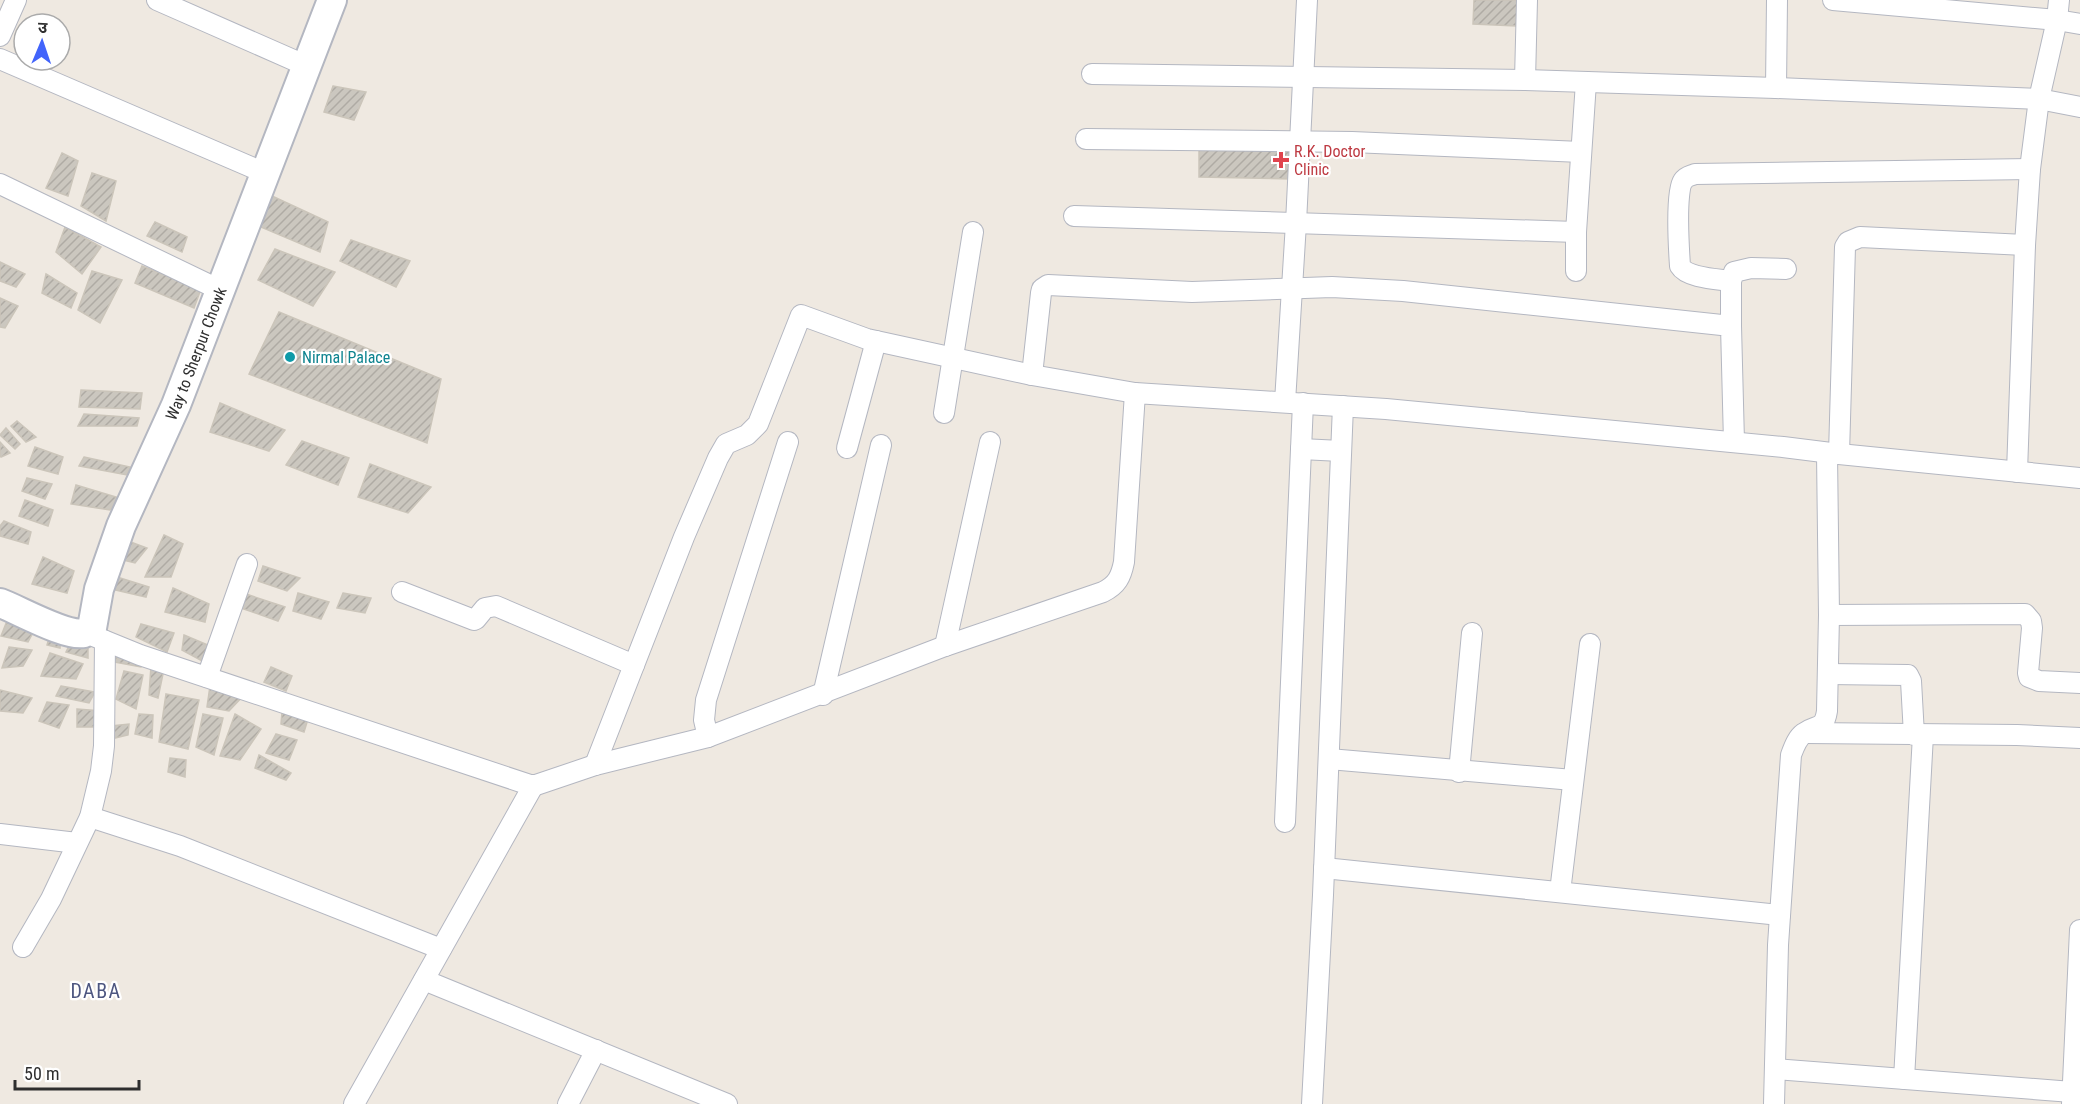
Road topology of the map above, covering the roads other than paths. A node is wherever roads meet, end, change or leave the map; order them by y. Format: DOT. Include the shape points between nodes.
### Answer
graph roads {
  1 [pos="16,0"];
  2 [pos="157,0"];
  3 [pos="332,0"];
  4 [pos="1307,0"];
  5 [pos="1527,0"];
  6 [pos="1777,0"];
  7 [pos="1833,0"];
  8 [pos="2058,10"];
  9 [pos="2080,24"];
  10 [pos="0,36"];
  11 [pos="0,59"];
  12 [pos="307,66"];
  13 [pos="1092,74"];
  14 [pos="1302,78"];
  15 [pos="1525,80"];
  16 [pos="1586,82"];
  17 [pos="1776,88"];
  18 [pos="2038,99"];
  19 [pos="2080,108"];
  20 [pos="1086,139"];
  21 [pos="1301,141"];
  22 [pos="1581,152"];
  23 [pos="2030,169"];
  24 [pos="265,173"];
  25 [pos="0,184"];
  26 [pos="1074,216"];
  27 [pos="1296,223"];
  28 [pos="973,232"];
  29 [pos="1576,232"];
  30 [pos="2025,245"];
  31 [pos="1786,268"];
  32 [pos="1576,272"];
  33 [pos="1731,281"];
  34 [pos="1291,289"];
  35 [pos="220,290"];
  36 [pos="1731,326"];
  37 [pos="876,341"];
  38 [pos="952,358"];
  39 [pos="1032,375"];
  40 [pos="1135,393"];
  41 [pos="1294,403"];
  42 [pos="1343,406"];
  43 [pos="944,413"];
  44 [pos="788,442"];
  45 [pos="990,442"];
  46 [pos="1734,442"];
  47 [pos="881,446"];
  48 [pos="847,448"];
  49 [pos="1301,449"];
  50 [pos="1341,451"];
  51 [pos="1833,454"];
  52 [pos="2017,472"];
  53 [pos="2080,478"];
  54 [pos="247,564"];
  55 [pos="402,592"];
  56 [pos="7,606"];
  57 [pos="1829,615"];
  58 [pos="1472,633"];
  59 [pos="95,637"];
  60 [pos="1590,644"];
  61 [pos="945,646"];
  62 [pos="634,665"];
  63 [pos="1828,674"];
  64 [pos="207,677"];
  65 [pos="2080,683"];
  66 [pos="823,695"];
  67 [pos="1803,733"];
  68 [pos="1918,735"];
  69 [pos="708,737"];
  70 [pos="2080,738"];
  71 [pos="1329,759"];
  72 [pos="595,765"];
  73 [pos="1459,772"];
  74 [pos="1574,780"];
  75 [pos="532,786"];
  76 [pos="90,817"];
  77 [pos="1285,822"];
  78 [pos="0,834"];
  79 [pos="77,843"];
  80 [pos="1324,868"];
  81 [pos="1560,892"];
  82 [pos="1780,915"];
  83 [pos="2080,930"];
  84 [pos="23,947"];
  85 [pos="441,949"];
  86 [pos="424,980"];
  87 [pos="596,1050"];
  88 [pos="1775,1069"];
  89 [pos="1904,1079"];
  90 [pos="2072,1098"];
  91 [pos="354,1104"];
  92 [pos="568,1104"];
  93 [pos="726,1104"];
  94 [pos="1312,1104"];
  95 [pos="1774,1104"];
  1 -- 10 [label="street"];
  2 -- 12 [label="street"];
  3 -- 12 [label="street, Way to Sherpur Chowk"];
  4 -- 14 [label="street"];
  5 -- 15 [label="street"];
  6 -- 17 [label="street"];
  7 -- 8 [label="street"];
  8 -- 9 [label="street"];
  8 -- 18 [label="street"];
  11 -- 24 [label="street"];
  12 -- 24 [label="street, Way to Sherpur Chowk"];
  13 -- 14 [label="street"];
  14 -- 15 [label="street"];
  14 -- 21 [label="street"];
  15 -- 16 [label="street"];
  16 -- 17 [label="street"];
  16 -- 22 [label="street"];
  17 -- 18 [label="street"];
  18 -- 19 [label="street"];
  18 -- 23 [label="street"];
  20 -- 21 [label="street"];
  21 -- 22 [label="street"];
  21 -- 27 [label="street"];
  22 -- 29 [label="street"];
  23 -- 30 [label="street"];
  23 -- 33 [label="street" via="1686,177 1681,184 1678,216 1680,266 1690,274"];
  24 -- 35 [label="street, Way to Sherpur Chowk"];
  25 -- 35 [label="street"];
  26 -- 27 [label="street"];
  27 -- 29 [label="street"];
  27 -- 34 [label="street"];
  28 -- 38 [label="street"];
  29 -- 32 [label="street"];
  30 -- 51 [label="street" via="1860,237 1848,242"];
  30 -- 52 [label="street"];
  31 -- 33 [label="street" via="1742,270 1734,272"];
  33 -- 36 [label="street"];
  34 -- 36 [label="street" via="1332,287 1457,295"];
  34 -- 39 [label="street" via="1192,292 1048,285 1041,293"];
  34 -- 41 [label="street"];
  35 -- 59 [label="street, Way to Sherpur Chowk" via="176,405 121,526 99,589 92,628"];
  36 -- 46 [label="street"];
  37 -- 38 [label="street"];
  37 -- 48 [label="street"];
  37 -- 62 [label="street" via="801,315 758,424 747,435 726,444 718,458"];
  38 -- 39 [label="street"];
  38 -- 43 [label="street"];
  39 -- 40 [label="street"];
  40 -- 41 [label="street"];
  40 -- 61 [label="street" via="1124,561 1113,586"];
  41 -- 42 [label="street"];
  41 -- 49 [label="street"];
  42 -- 46 [label="street"];
  42 -- 50 [label="street"];
  44 -- 69 [label="street" via="706,700 704,720"];
  45 -- 61 [label="street"];
  46 -- 51 [label="street"];
  47 -- 66 [label="street"];
  49 -- 50 [label="street"];
  49 -- 77 [label="street"];
  50 -- 71 [label="street"];
  51 -- 52 [label="street"];
  51 -- 57 [label="street"];
  52 -- 53 [label="street"];
  54 -- 64 [label="street"];
  55 -- 62 [label="street" via="474,620 485,608 496,606"];
  56 -- 59 [label="street" via="58,628"];
  57 -- 63 [label="street"];
  57 -- 65 [label="street" via="2025,614 2032,628 2029,677"];
  58 -- 73 [label="street"];
  59 -- 64 [label="street"];
  59 -- 76 [label="street" via="104,746"];
  60 -- 74 [label="street"];
  61 -- 66 [label="street"];
  62 -- 72 [label="street"];
  63 -- 67 [label="street" via="1826,719"];
  63 -- 68 [label="street" via="1908,675"];
  64 -- 75 [label="street"];
  66 -- 69 [label="street"];
  67 -- 68 [label="street"];
  67 -- 82 [label="street" via="1791,755"];
  68 -- 70 [label="street"];
  68 -- 89 [label="street"];
  69 -- 72 [label="street"];
  71 -- 73 [label="street"];
  71 -- 80 [label="street"];
  72 -- 75 [label="street"];
  73 -- 74 [label="street"];
  74 -- 81 [label="street"];
  75 -- 85 [label="street"];
  76 -- 79 [label="street"];
  76 -- 85 [label="street" via="180,846"];
  78 -- 79 [label="street"];
  79 -- 84 [label="street"];
  80 -- 81 [label="street"];
  80 -- 94 [label="street"];
  81 -- 82 [label="street"];
  82 -- 88 [label="street"];
  83 -- 90 [label="street"];
  85 -- 86 [label="street"];
  86 -- 87 [label="street"];
  86 -- 91 [label="street"];
  87 -- 92 [label="street"];
  87 -- 93 [label="street"];
  88 -- 89 [label="street"];
  88 -- 95 [label="street"];
  89 -- 90 [label="street"];
}
